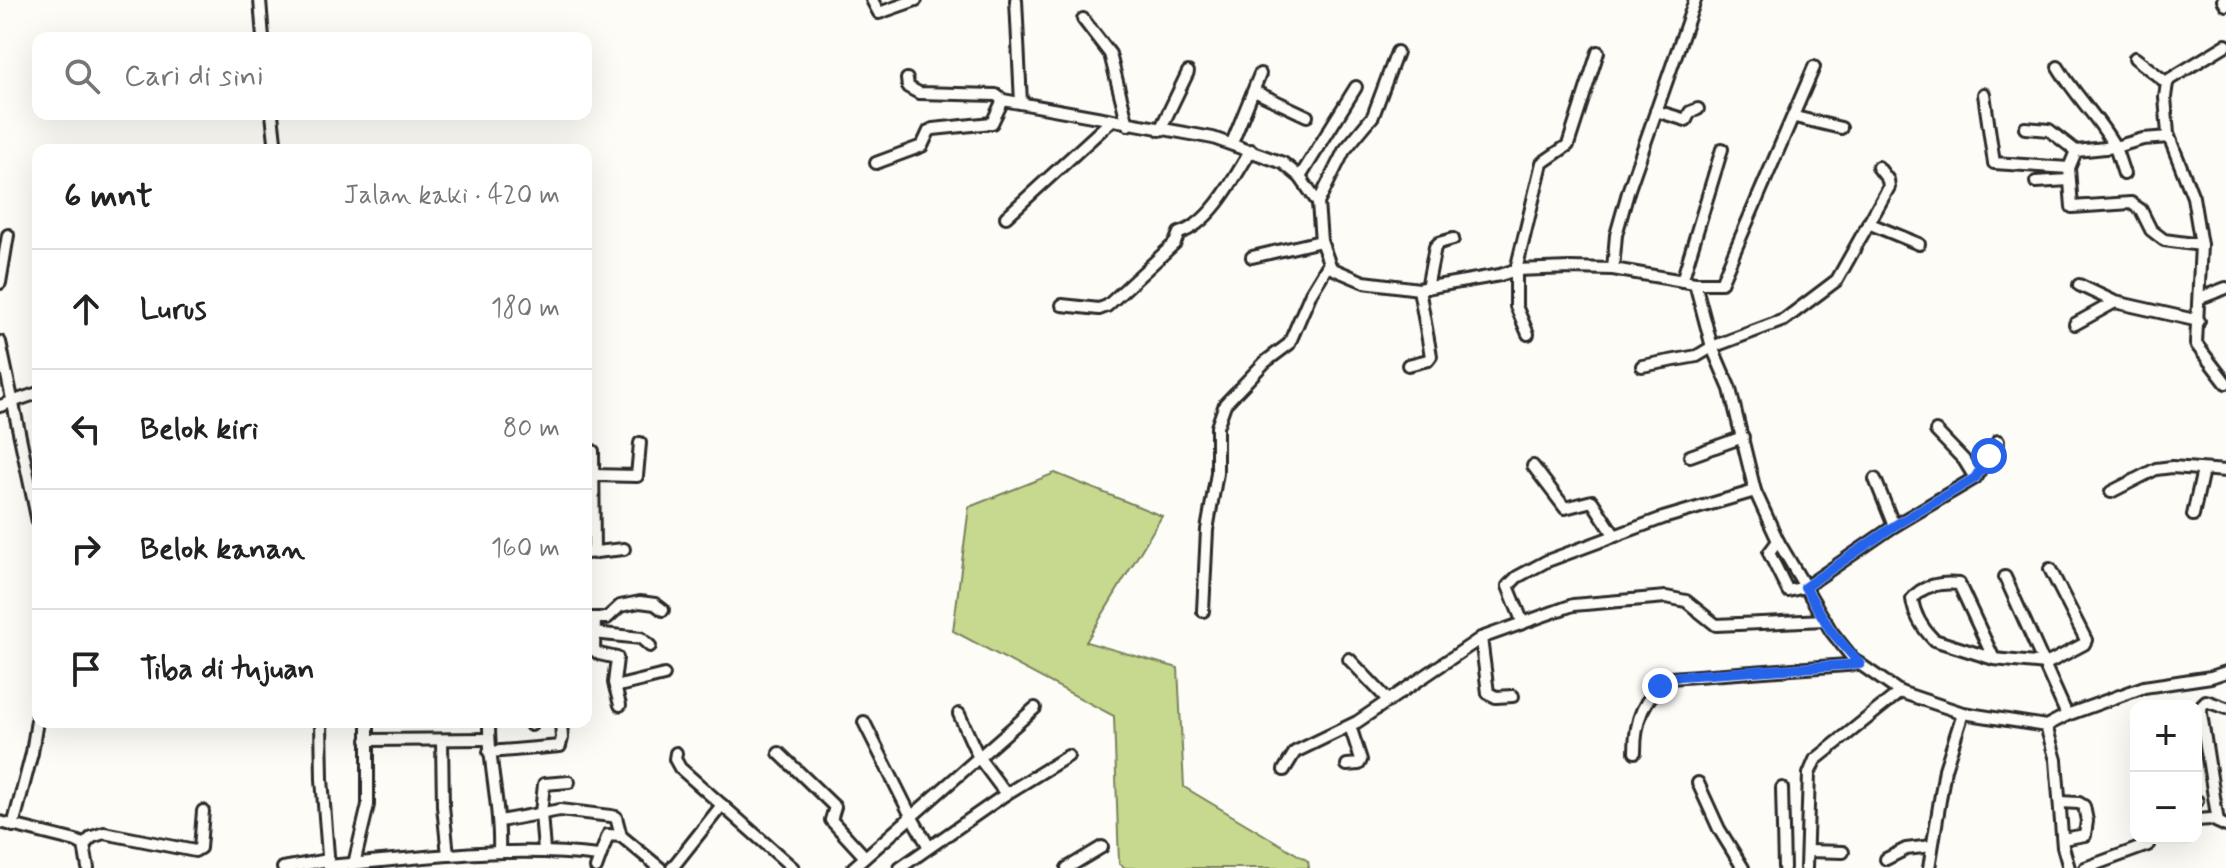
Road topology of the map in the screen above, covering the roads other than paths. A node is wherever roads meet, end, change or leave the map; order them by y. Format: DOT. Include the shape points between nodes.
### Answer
graph roads {
  1 [pos="260,0"];
  2 [pos="872,0"];
  3 [pos="916,0"];
  4 [pos="1695,0"];
  5 [pos="2223,0"];
  6 [pos="1016,1"];
  7 [pos="2226,5"];
  8 [pos="1083,19"];
  9 [pos="263,32"];
  10 [pos="2226,45"];
  11 [pos="1397,52"];
  12 [pos="1598,52"];
  13 [pos="2135,58"];
  14 [pos="1814,67"];
  15 [pos="2058,67"];
  16 [pos="1188,72"];
  17 [pos="1260,74"];
  18 [pos="907,79"];
  19 [pos="2167,83"];
  20 [pos="1356,87"];
  21 [pos="1254,91"];
  22 [pos="1984,94"];
  23 [pos="1003,100"];
  24 [pos="1021,103"];
  25 [pos="1698,109"];
  26 [pos="1656,111"];
  27 [pos="1307,116"];
  28 [pos="1795,117"];
  29 [pos="273,120"];
  30 [pos="1111,121"];
  31 [pos="1128,125"];
  32 [pos="1841,128"];
  33 [pos="2025,128"];
  34 [pos="1160,130"];
  35 [pos="2169,137"];
  36 [pos="1232,143"];
  37 [pos="275,144"];
  38 [pos="2115,147"];
  39 [pos="1722,149"];
  40 [pos="1251,150"];
  41 [pos="2076,151"];
  42 [pos="876,163"];
  43 [pos="1878,167"];
  44 [pos="2069,168"];
  45 [pos="2124,174"];
  46 [pos="1300,177"];
  47 [pos="2069,180"];
  48 [pos="2036,182"];
  49 [pos="1318,203"];
  50 [pos="1006,217"];
  51 [pos="1868,223"];
  52 [pos="8,235"];
  53 [pos="1453,239"];
  54 [pos="1321,241"];
  55 [pos="1919,244"];
  56 [pos="2201,245"];
  57 [pos="1252,257"];
  58 [pos="1328,265"];
  59 [pos="1613,269"];
  60 [pos="1516,270"];
  61 [pos="1682,281"];
  62 [pos="0,283"];
  63 [pos="1695,283"];
  64 [pos="2079,285"];
  65 [pos="2226,288"];
  66 [pos="1423,289"];
  67 [pos="2200,298"];
  68 [pos="2115,302"];
  69 [pos="1062,305"];
  70 [pos="2199,321"];
  71 [pos="2075,324"];
  72 [pos="1528,334"];
  73 [pos="0,342"];
  74 [pos="1712,347"];
  75 [pos="1,356"];
  76 [pos="1408,365"];
  77 [pos="1642,366"];
  78 [pos="2226,383"];
  79 [pos="32,395"];
  80 [pos="6,405"];
  81 [pos="1936,431"];
  82 [pos="1743,437"];
  83 [pos="1998,441"];
  84 [pos="640,443"];
  85 [pos="593,451"];
  86 [pos="1690,456"];
  87 [pos="1533,466"];
  88 [pos="2203,470"];
  89 [pos="2226,471"];
  90 [pos="592,475"];
  91 [pos="1975,478"];
  92 [pos="1875,479"];
  93 [pos="1755,491"];
  94 [pos="2111,492"];
  95 [pos="32,500"];
  96 [pos="2193,515"];
  97 [pos="1894,526"];
  98 [pos="1615,536"];
  99 [pos="1778,541"];
  100 [pos="624,549"];
  101 [pos="592,553"];
  102 [pos="2050,569"];
  103 [pos="2005,577"];
  104 [pos="1805,587"];
  105 [pos="663,610"];
  106 [pos="1203,611"];
  107 [pos="592,619"];
  108 [pos="1825,620"];
  109 [pos="1523,623"];
  110 [pos="592,624"];
  111 [pos="594,633"];
  112 [pos="1481,638"];
  113 [pos="650,646"];
  114 [pos="1349,659"];
  115 [pos="1994,659"];
  116 [pos="1860,664"];
  117 [pos="2046,664"];
  118 [pos="2226,672"];
  119 [pos="664,675"];
  120 [pos="615,687"];
  121 [pos="1900,692"];
  122 [pos="1513,696"];
  123 [pos="1389,701"];
  124 [pos="620,705"];
  125 [pos="1035,708"];
  126 [pos="2226,708"];
  127 [pos="1963,713"];
  128 [pos="959,714"];
  129 [pos="2067,715"];
  130 [pos="864,722"];
  131 [pos="1350,726"];
  132 [pos="2046,726"];
  133 [pos="36,728"];
  134 [pos="321,728"];
  135 [pos="368,728"];
  136 [pos="489,728"];
  137 [pos="561,728"];
  138 [pos="489,739"];
  139 [pos="367,740"];
  140 [pos="442,740"];
  141 [pos="489,752"];
  142 [pos="1635,752"];
  143 [pos="676,753"];
  144 [pos="779,753"];
  145 [pos="1068,756"];
  146 [pos="979,758"];
  147 [pos="1347,765"];
  148 [pos="1284,770"];
  149 [pos="569,782"];
  150 [pos="1698,783"];
  151 [pos="1782,788"];
  152 [pos="1006,794"];
  153 [pos="2060,802"];
  154 [pos="722,805"];
  155 [pos="203,811"];
  156 [pos="541,813"];
  157 [pos="911,816"];
  158 [pos="500,821"];
  159 [pos="2202,821"];
  160 [pos="0,822"];
  161 [pos="2222,824"];
  162 [pos="13,826"];
  163 [pos="621,836"];
  164 [pos="2063,839"];
  165 [pos="84,845"];
  166 [pos="2148,845"];
  167 [pos="1932,846"];
  168 [pos="929,847"];
  169 [pos="1102,847"];
  170 [pos="499,850"];
  171 [pos="544,850"];
  172 [pos="1807,851"];
  173 [pos="1843,852"];
  174 [pos="470,853"];
  175 [pos="448,855"];
  176 [pos="599,856"];
  177 [pos="865,857"];
  178 [pos="1886,859"];
  179 [pos="354,864"];
  180 [pos="329,865"];
  181 [pos="785,865"];
  182 [pos="88,868"];
  183 [pos="283,868"];
  184 [pos="470,868"];
  185 [pos="596,868"];
  186 [pos="660,868"];
  187 [pos="672,868"];
  188 [pos="853,868"];
  189 [pos="900,868"];
  190 [pos="1067,868"];
  191 [pos="1743,868"];
  192 [pos="1784,868"];
  193 [pos="1806,868"];
  194 [pos="1929,868"];
  195 [pos="2069,868"];
  196 [pos="2085,868"];
  1 -- 9 [label="street"];
  2 -- 3 [label="street" via="879,13"];
  4 -- 26 [label="street"];
  5 -- 7 [label="street"];
  6 -- 24 [label="street"];
  8 -- 31 [label="street" via="1110,54"];
  10 -- 19 [label="street"];
  11 -- 49 [label="street" via="1373,116 1344,151"];
  12 -- 60 [label="street" via="1568,145 1542,163"];
  13 -- 19 [label="street"];
  14 -- 28 [label="street"];
  15 -- 38 [label="street"];
  16 -- 34 [label="street"];
  17 -- 21 [label="street"];
  18 -- 23 [label="street" via="908,87 919,93 965,92"];
  19 -- 35 [label="street"];
  20 -- 46 [label="street"];
  21 -- 27 [label="street"];
  21 -- 36 [label="street"];
  22 -- 44 [label="street" via="1994,163"];
  23 -- 24 [label="street"];
  23 -- 42 [label="street" via="992,123 933,129 922,146"];
  24 -- 30 [label="street"];
  25 -- 26 [label="street" via="1686,120"];
  26 -- 59 [label="street" via="1616,235"];
  28 -- 32 [label="street"];
  28 -- 63 [label="street" via="1724,281"];
  29 -- 37 [label="street"];
  30 -- 31 [label="street"];
  30 -- 50 [label="street"];
  31 -- 34 [label="street"];
  33 -- 41 [label="street" via="2049,130"];
  34 -- 36 [label="street"];
  35 -- 38 [label="street"];
  35 -- 56 [label="street" via="2193,197"];
  36 -- 40 [label="street"];
  38 -- 41 [label="street"];
  38 -- 45 [label="street"];
  39 -- 61 [label="street"];
  40 -- 46 [label="street" via="1283,163"];
  40 -- 69 [label="street" via="1227,191 1107,306"];
  41 -- 44 [label="street"];
  43 -- 51 [label="street" via="1889,187"];
  44 -- 47 [label="street"];
  46 -- 49 [label="street"];
  47 -- 48 [label="street"];
  47 -- 56 [label="street" via="2074,209 2131,203 2164,240"];
  49 -- 54 [label="street"];
  51 -- 55 [label="street"];
  51 -- 74 [label="street" via="1837,280 1773,326"];
  52 -- 62 [label="street"];
  53 -- 66 [label="street" via="1435,247"];
  54 -- 57 [label="street"];
  54 -- 58 [label="street"];
  56 -- 67 [label="street"];
  58 -- 66 [label="street" via="1364,282"];
  58 -- 106 [label="street" via="1289,344 1225,404 1217,427"];
  59 -- 60 [label="street"];
  59 -- 61 [label="street"];
  60 -- 66 [label="street"];
  60 -- 72 [label="street" via="1516,306"];
  61 -- 63 [label="street"];
  63 -- 74 [label="street"];
  64 -- 68 [label="street"];
  65 -- 67 [label="street"];
  66 -- 76 [label="street" via="1431,356"];
  67 -- 70 [label="street"];
  68 -- 70 [label="street"];
  68 -- 71 [label="street"];
  70 -- 78 [label="street" via="2196,344"];
  73 -- 75 [label="street"];
  74 -- 77 [label="street" via="1697,356"];
  74 -- 82 [label="street"];
  75 -- 80 [label="street"];
  79 -- 80 [label="street"];
  80 -- 95 [label="street"];
  81 -- 91 [label="street"];
  82 -- 86 [label="street"];
  82 -- 93 [label="street"];
  83 -- 91 [label="street"];
  84 -- 90 [label="street" via="637,476"];
  85 -- 90 [label="street"];
  87 -- 98 [label="street" via="1565,508 1592,501"];
  88 -- 89 [label="street"];
  88 -- 94 [label="street" via="2156,469"];
  88 -- 96 [label="street"];
  91 -- 97 [label="street"];
  92 -- 97 [label="street"];
  93 -- 98 [label="street"];
  93 -- 99 [label="street"];
  97 -- 104 [label="street"];
  98 -- 109 [label="street" via="1517,577 1508,586"];
  99 -- 104 [label="street"];
  99 -- 104 [label="street" via="1769,553 1788,591"];
  100 -- 101 [label="street"];
  102 -- 117 [label="street" via="2086,640"];
  103 -- 117 [label="street"];
  104 -- 108 [label="street"];
  105 -- 107 [label="street" via="640,602 620,606 607,618"];
  108 -- 109 [label="street" via="1716,625 1686,601 1666,597 1573,605"];
  108 -- 116 [label="street"];
  109 -- 112 [label="street"];
  110 -- 111 [label="street"];
  111 -- 113 [label="street" via="641,638"];
  111 -- 120 [label="street" via="596,653 617,658"];
  112 -- 122 [label="street" via="1488,693"];
  112 -- 123 [label="street"];
  114 -- 123 [label="street"];
  115 -- 115 [label="street" via="1959,584 1938,584 1914,594 1914,608 1934,640"];
  115 -- 117 [label="street"];
  116 -- 121 [label="street"];
  116 -- 142 [label="street" via="1670,678 1641,707"];
  117 -- 129 [label="street"];
  118 -- 129 [label="street" via="2144,687"];
  119 -- 120 [label="street"];
  120 -- 124 [label="street"];
  121 -- 127 [label="street"];
  121 -- 172 [label="street" via="1815,760 1809,774"];
  123 -- 131 [label="street"];
  125 -- 146 [label="street"];
  126 -- 161 [label="street" via="2206,701 2200,707"];
  127 -- 132 [label="street"];
  127 -- 167 [label="street" via="1945,769"];
  128 -- 146 [label="street"];
  129 -- 132 [label="street"];
  130 -- 157 [label="street"];
  131 -- 147 [label="street" via="1361,760"];
  131 -- 148 [label="street" via="1295,752"];
  132 -- 153 [label="street"];
  133 -- 162 [label="street"];
  134 -- 180 [label="street"];
  135 -- 139 [label="street"];
  136 -- 138 [label="street"];
  137 -- 141 [label="street" via="560,746"];
  138 -- 140 [label="street"];
  138 -- 141 [label="street"];
  139 -- 140 [label="street"];
  139 -- 179 [label="street" via="368,805"];
  140 -- 175 [label="street"];
  141 -- 158 [label="street"];
  143 -- 154 [label="street" via="680,768"];
  144 -- 177 [label="street" via="835,807 831,820"];
  145 -- 152 [label="street"];
  146 -- 152 [label="street"];
  146 -- 157 [label="street"];
  149 -- 156 [label="street" via="544,784"];
  150 -- 191 [label="street"];
  151 -- 192 [label="street"];
  152 -- 168 [label="street"];
  153 -- 164 [label="street"];
  153 -- 164 [label="street" via="2084,806 2087,821 2085,835"];
  154 -- 181 [label="street"];
  154 -- 187 [label="street"];
  155 -- 165 [label="street" via="200,848 195,851 104,833"];
  156 -- 158 [label="street"];
  156 -- 163 [label="street" via="560,810 616,817"];
  156 -- 171 [label="street"];
  157 -- 168 [label="street"];
  157 -- 177 [label="street"];
  158 -- 170 [label="street"];
  159 -- 161 [label="street"];
  160 -- 162 [label="street"];
  162 -- 165 [label="street"];
  163 -- 176 [label="street" via="608,835"];
  163 -- 186 [label="street"];
  164 -- 195 [label="street"];
  165 -- 182 [label="street"];
  166 -- 196 [label="street"];
  167 -- 178 [label="street" via="1906,849"];
  167 -- 194 [label="street"];
  168 -- 189 [label="street"];
  169 -- 190 [label="street"];
  170 -- 171 [label="street"];
  170 -- 174 [label="street"];
  171 -- 176 [label="street"];
  172 -- 173 [label="street"];
  172 -- 193 [label="street"];
  174 -- 175 [label="street"];
  174 -- 184 [label="street"];
  175 -- 179 [label="street"];
  176 -- 185 [label="street"];
  177 -- 188 [label="street"];
  179 -- 180 [label="street"];
  180 -- 183 [label="street"];
}
